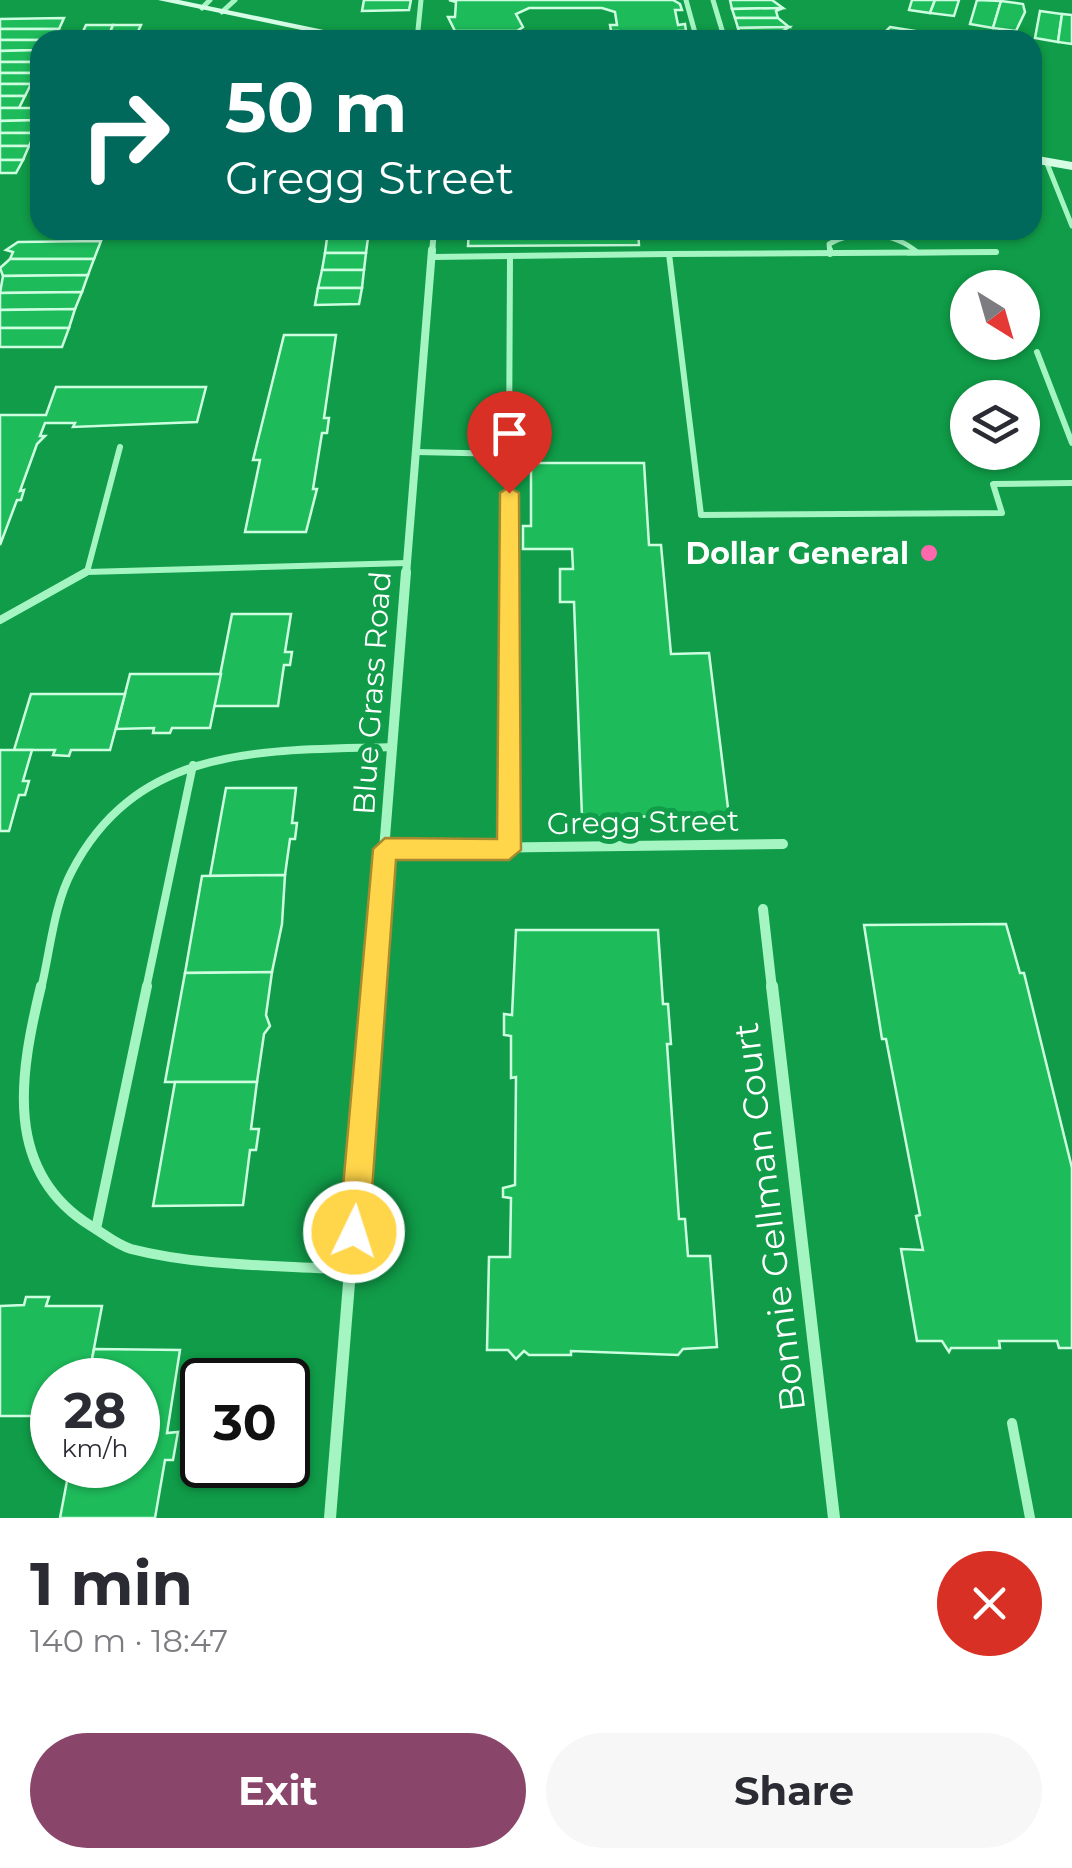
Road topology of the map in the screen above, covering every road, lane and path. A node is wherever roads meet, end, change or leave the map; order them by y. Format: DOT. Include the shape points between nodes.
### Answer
graph roads {
  1 [pos="163,0"];
  2 [pos="235,0"];
  3 [pos="421,0"];
  4 [pos="686,0"];
  5 [pos="713,0"];
  6 [pos="206,4"];
  7 [pos="222,12"];
  8 [pos="315,30"];
  9 [pos="419,30"];
  10 [pos="694,30"];
  11 [pos="722,30"];
  12 [pos="1042,161"];
  13 [pos="1042,166"];
  14 [pos="1072,166"];
  15 [pos="1072,226"];
  16 [pos="433,240"];
  17 [pos="838,240"];
  18 [pos="902,240"];
  19 [pos="917,252"];
  20 [pos="996,252"];
  21 [pos="668,254"];
  22 [pos="830,254"];
  23 [pos="510,256"];
  24 [pos="432,257"];
  25 [pos="1040,360"];
  26 [pos="1072,444"];
  27 [pos="120,447"];
  28 [pos="416,452"];
  29 [pos="509,454"];
  30 [pos="1072,483"];
  31 [pos="407,563"];
  32 [pos="87,572"];
  33 [pos="0,620"];
  34 [pos="393,747"];
  35 [pos="193,765"];
  36 [pos="783,844"];
  37 [pos="385,849"];
  38 [pos="509,850"];
  39 [pos="763,909"];
  40 [pos="96,1230"];
  41 [pos="351,1270"];
  42 [pos="1012,1423"];
  43 [pos="330,1518"];
  44 [pos="834,1518"];
  45 [pos="1030,1518"];
  1 -- 6 [label="street"];
  2 -- 7 [label="lane"];
  3 -- 9 [label="lane"];
  4 -- 10 [label="lane"];
  5 -- 11 [label="lane"];
  6 -- 7 [label="street"];
  7 -- 8 [label="street"];
  12 -- 14 [label="street"];
  13 -- 15 [label="lane"];
  16 -- 24 [label="street, Blue Grass Road"];
  17 -- 22 [label="lane" via="829,244"];
  18 -- 19 [label="lane"];
  19 -- 20 [label="lane"];
  19 -- 22 [label="lane"];
  21 -- 22 [label="lane"];
  21 -- 23 [label="lane"];
  21 -- 30 [label="lane" via="702,515 1002,513 993,484"];
  23 -- 24 [label="lane"];
  23 -- 29 [label="lane"];
  24 -- 28 [label="street, Blue Grass Road"];
  25 -- 26 [label="lane"];
  27 -- 32 [label="lane"];
  28 -- 29 [label="lane"];
  28 -- 31 [label="street, Blue Grass Road"];
  29 -- 38 [label="lane"];
  31 -- 32 [label="lane"];
  31 -- 34 [label="street, Blue Grass Road"];
  32 -- 33 [label="lane"];
  34 -- 35 [label="lane" via="256,751"];
  34 -- 37 [label="street, Blue Grass Road"];
  35 -- 40 [label="lane"];
  35 -- 40 [label="lane" via="147,786 102,825 70,873 28,1040 20,1103 35,1164 72,1214"];
  36 -- 38 [label="street, Gregg Street"];
  37 -- 38 [label="street, Gregg Street"];
  37 -- 41 [label="street, Blue Grass Road"];
  39 -- 44 [label="street, Bonnie Gellman Court"];
  40 -- 41 [label="lane" via="127,1248 194,1259"];
  41 -- 43 [label="street, Blue Grass Road"];
  42 -- 45 [label="lane"];
}
